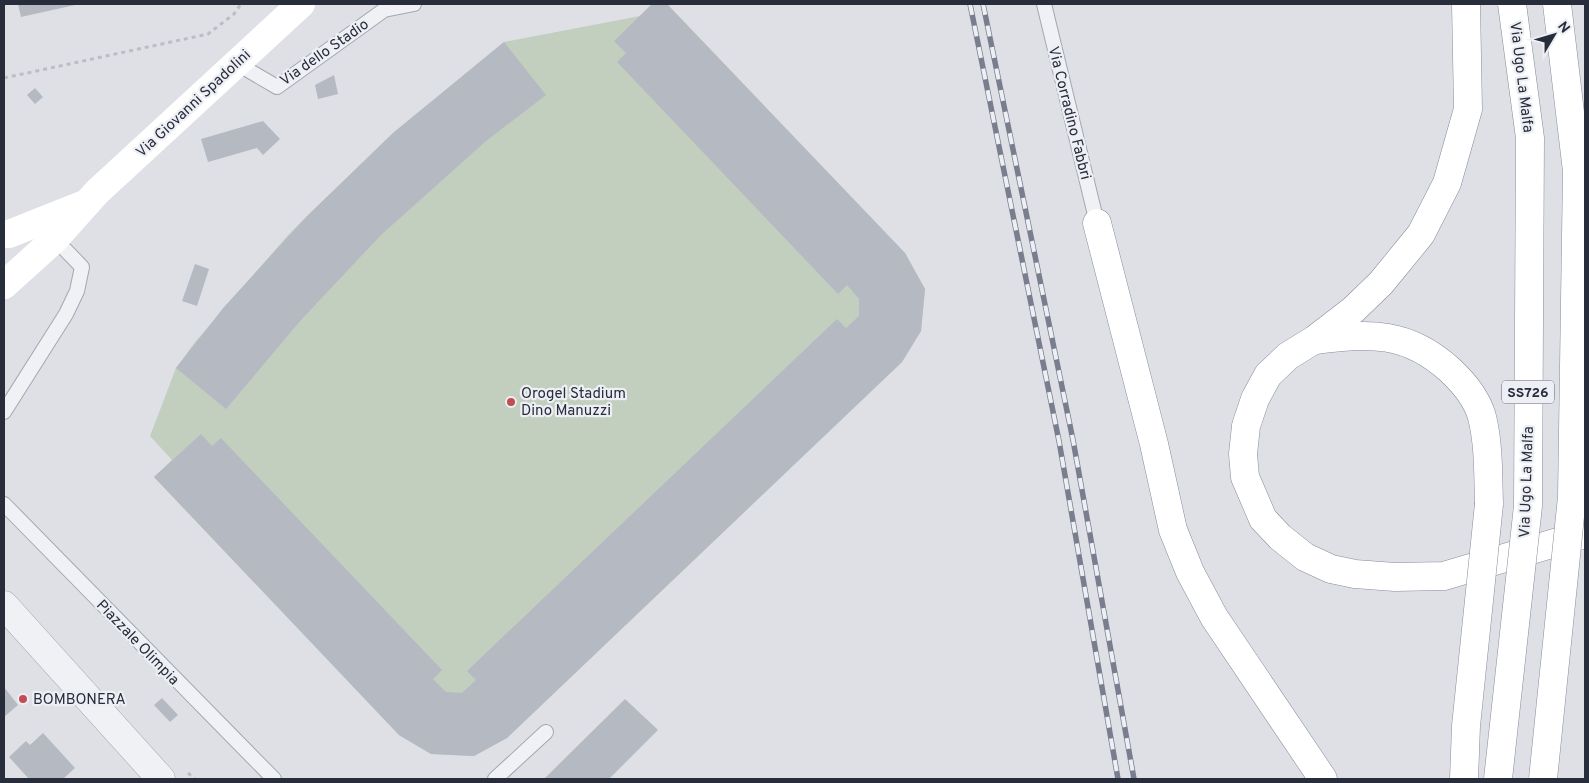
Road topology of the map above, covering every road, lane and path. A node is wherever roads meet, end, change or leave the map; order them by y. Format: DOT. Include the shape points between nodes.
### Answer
graph roads {
  1 [pos="241,4"];
  2 [pos="414,4"];
  3 [pos="1044,4"];
  4 [pos="1466,4"];
  5 [pos="1512,4"];
  6 [pos="1557,4"];
  7 [pos="288,8"];
  8 [pos="236,63"];
  9 [pos="4,78"];
  10 [pos="86,204"];
  11 [pos="1097,223"];
  12 [pos="4,234"];
  13 [pos="55,239"];
  14 [pos="4,285"];
  15 [pos="1314,340"];
  16 [pos="4,412"];
  17 [pos="4,504"];
  18 [pos="1585,534"];
  19 [pos="4,605"];
  20 [pos="546,732"];
  21 [pos="161,779"];
  22 [pos="274,779"];
  23 [pos="495,779"];
  24 [pos="1323,779"];
  25 [pos="1464,779"];
  26 [pos="1498,779"];
  27 [pos="1543,779"];
  1 -- 9 [label="path" via="234,14 208,34"];
  2 -- 8 [label="lane, Via dello Stadio" via="384,10 277,87"];
  3 -- 11 [label="lane, Via Corradino Fabbri"];
  4 -- 15 [label="main road" via="1468,109 1447,183 1421,234 1381,284"];
  5 -- 26 [label="main road, Via Ugo La Malfa / SS726, bridge" via="1530,138 1528,506"];
  6 -- 27 [label="main road, SS726, bridge" via="1577,171 1572,496"];
  7 -- 8 [label="main road, Via Giovanni Spadolini"];
  8 -- 10 [label="main road, Via Giovanni Spadolini"];
  10 -- 12 [label="main road"];
  10 -- 13 [label="main road, Via Giovanni Spadolini"];
  11 -- 24 [label="main road" via="1173,530 1190,572 1214,618"];
  13 -- 14 [label="main road, Via Giovanni Spadolini"];
  13 -- 16 [label="lane" via="82,267 78,291"];
  15 -- 18 [label="main road" via="1288,356 1268,375 1246,426 1244,454 1245,477 1263,519 1305,558 1331,569 1355,574 1444,576"];
  15 -- 25 [label="main road, bridge" via="1354,335 1385,336 1406,342 1433,355 1455,375 1470,391 1481,415 1487,441 1488,504 1466,726"];
  17 -- 22 [label="lane, Piazzale Olimpia"];
  19 -- 21 [label="street"];
  20 -- 23 [label="lane"];
}
